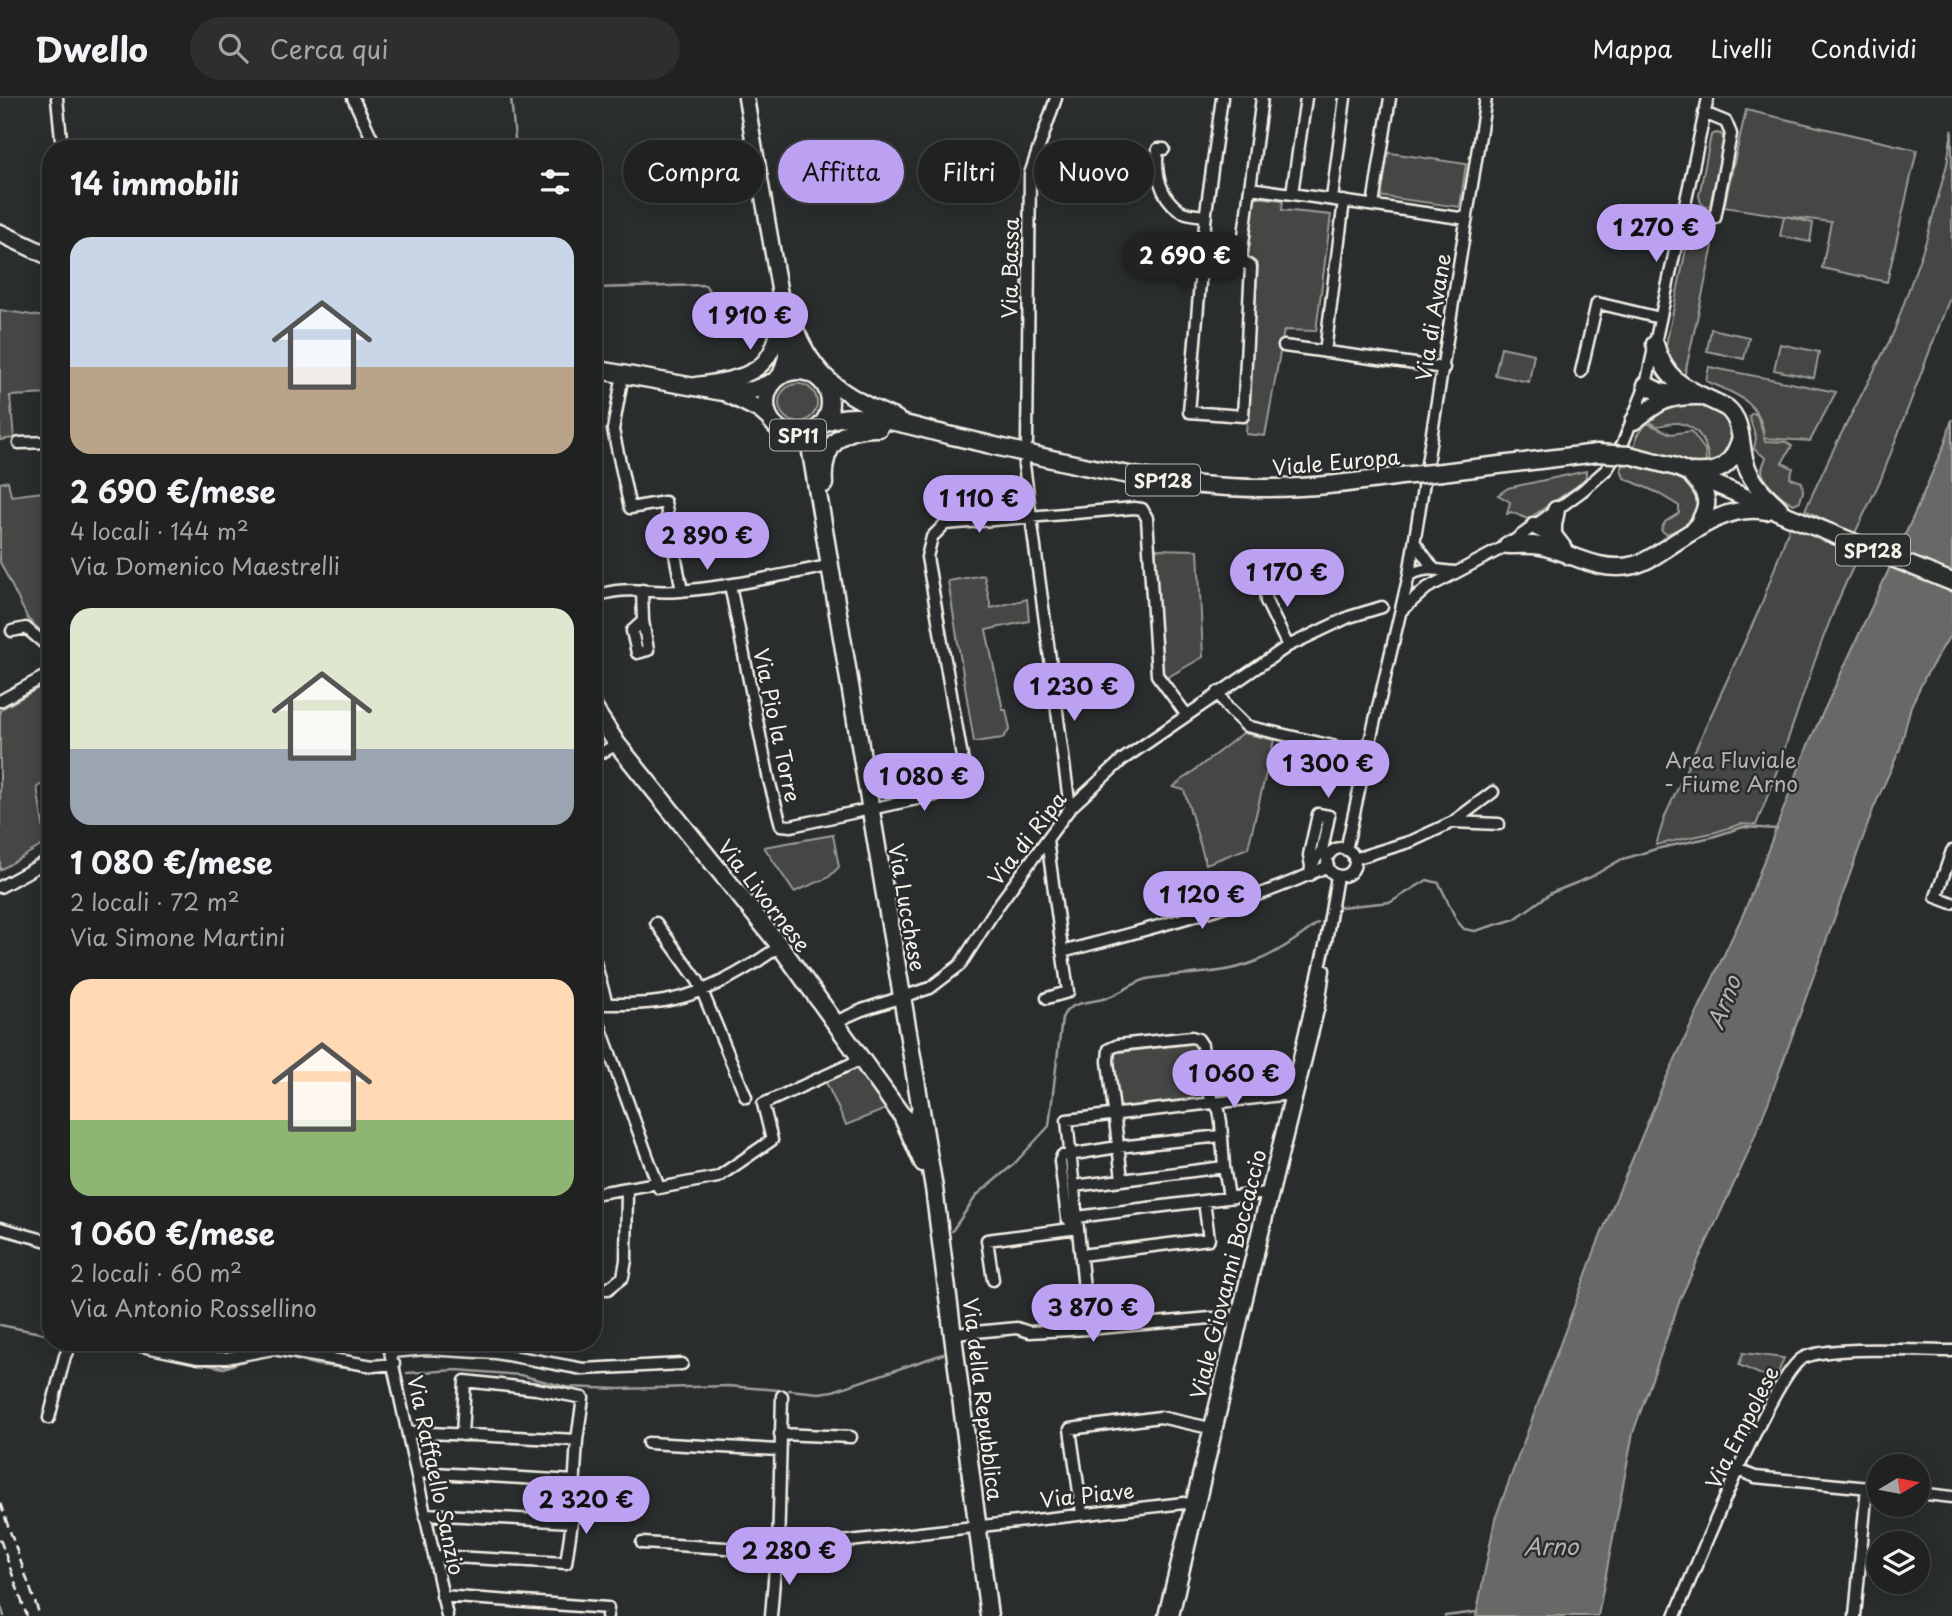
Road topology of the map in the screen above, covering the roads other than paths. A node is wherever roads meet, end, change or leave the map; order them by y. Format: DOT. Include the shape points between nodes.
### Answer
graph roads {
  1 [pos="57,98"];
  2 [pos="353,98"];
  3 [pos="746,98"];
  4 [pos="1056,98"];
  5 [pos="1222,98"];
  6 [pos="1262,98"];
  7 [pos="1306,98"];
  8 [pos="1345,98"];
  9 [pos="1390,98"];
  10 [pos="1486,98"];
  11 [pos="1708,98"];
  12 [pos="1704,113"];
  13 [pos="60,140"];
  14 [pos="373,140"];
  15 [pos="1164,149"];
  16 [pos="1250,188"];
  17 [pos="1292,193"];
  18 [pos="1332,199"];
  19 [pos="1344,201"];
  20 [pos="1373,205"];
  21 [pos="1683,212"];
  22 [pos="1206,216"];
  23 [pos="1467,219"];
  24 [pos="0,233"];
  25 [pos="42,253"];
  26 [pos="774,254"];
  27 [pos="1203,255"];
  28 [pos="1241,259"];
  29 [pos="779,288"];
  30 [pos="1660,318"];
  31 [pos="787,335"];
  32 [pos="1655,344"];
  33 [pos="1284,346"];
  34 [pos="1325,352"];
  35 [pos="1444,368"];
  36 [pos="602,370"];
  37 [pos="807,372"];
  38 [pos="1581,372"];
  39 [pos="623,374"];
  40 [pos="777,379"];
  41 [pos="1646,385"];
  42 [pos="690,386"];
  43 [pos="1676,388"];
  44 [pos="723,392"];
  45 [pos="829,394"];
  46 [pos="770,419"];
  47 [pos="874,419"];
  48 [pos="1634,421"];
  49 [pos="820,426"];
  50 [pos="930,431"];
  51 [pos="1740,440"];
  52 [pos="42,442"];
  53 [pos="1027,442"];
  54 [pos="19,443"];
  55 [pos="1024,465"];
  56 [pos="1688,472"];
  57 [pos="1556,510"];
  58 [pos="1790,516"];
  59 [pos="1030,517"];
  60 [pos="1535,526"];
  61 [pos="1695,530"];
  62 [pos="1415,541"];
  63 [pos="1548,541"];
  64 [pos="1508,545"];
  65 [pos="830,566"];
  66 [pos="1433,568"];
  67 [pos="1459,572"];
  68 [pos="1409,575"];
  69 [pos="1264,579"];
  70 [pos="1952,582"];
  71 [pos="730,585"];
  72 [pos="1427,588"];
  73 [pos="642,590"];
  74 [pos="682,591"];
  75 [pos="602,595"];
  76 [pos="1382,607"];
  77 [pos="1401,611"];
  78 [pos="643,621"];
  79 [pos="12,631"];
  80 [pos="42,641"];
  81 [pos="1288,646"];
  82 [pos="42,678"];
  83 [pos="1218,692"];
  84 [pos="0,701"];
  85 [pos="1186,714"];
  86 [pos="602,721"];
  87 [pos="617,744"];
  88 [pos="602,751"];
  89 [pos="1367,754"];
  90 [pos="1493,792"];
  91 [pos="1070,808"];
  92 [pos="870,809"];
  93 [pos="1453,822"];
  94 [pos="1499,824"];
  95 [pos="1047,840"];
  96 [pos="1346,850"];
  97 [pos="1952,850"];
  98 [pos="1354,859"];
  99 [pos="42,864"];
  100 [pos="1328,866"];
  101 [pos="1337,876"];
  102 [pos="0,887"];
  103 [pos="1952,903"];
  104 [pos="656,923"];
  105 [pos="1326,941"];
  106 [pos="780,946"];
  107 [pos="1062,952"];
  108 [pos="602,986"];
  109 [pos="702,990"];
  110 [pos="903,997"];
  111 [pos="1047,998"];
  112 [pos="602,1004"];
  113 [pos="607,1004"];
  114 [pos="835,1022"];
  115 [pos="602,1030"];
  116 [pos="862,1059"];
  117 [pos="1290,1094"];
  118 [pos="746,1097"];
  119 [pos="1215,1103"];
  120 [pos="920,1110"];
  121 [pos="900,1112"];
  122 [pos="1113,1115"];
  123 [pos="1221,1136"];
  124 [pos="1118,1147"];
  125 [pos="1070,1155"];
  126 [pos="1224,1167"];
  127 [pos="1122,1179"];
  128 [pos="658,1186"];
  129 [pos="1074,1186"];
  130 [pos="934,1188"];
  131 [pos="626,1189"];
  132 [pos="602,1193"];
  133 [pos="1266,1193"];
  134 [pos="1229,1197"];
  135 [pos="1204,1200"];
  136 [pos="1077,1217"];
  137 [pos="0,1228"];
  138 [pos="1078,1228"];
  139 [pos="42,1240"];
  140 [pos="1081,1255"];
  141 [pos="993,1280"];
  142 [pos="602,1289"];
  143 [pos="1235,1319"];
  144 [pos="1088,1329"];
  145 [pos="954,1334"];
  146 [pos="68,1351"];
  147 [pos="163,1351"];
  148 [pos="263,1351"];
  149 [pos="286,1351"];
  150 [pos="391,1351"];
  151 [pos="476,1351"];
  152 [pos="1952,1351"];
  153 [pos="394,1364"];
  154 [pos="682,1364"];
  155 [pos="782,1396"];
  156 [pos="49,1418"];
  157 [pos="1210,1428"];
  158 [pos="408,1432"];
  159 [pos="780,1434"];
  160 [pos="462,1435"];
  161 [pos="851,1437"];
  162 [pos="577,1440"];
  163 [pos="648,1443"];
  164 [pos="779,1450"];
  165 [pos="1738,1471"];
  166 [pos="416,1472"];
  167 [pos="575,1481"];
  168 [pos="1867,1487"];
  169 [pos="1930,1494"];
  170 [pos="1952,1497"];
  171 [pos="1192,1505"];
  172 [pos="1082,1513"];
  173 [pos="425,1514"];
  174 [pos="572,1522"];
  175 [pos="979,1526"];
  176 [pos="642,1543"];
  177 [pos="778,1551"];
  178 [pos="434,1556"];
  179 [pos="442,1596"];
  180 [pos="447,1616"];
  181 [pos="607,1616"];
  182 [pos="771,1616"];
  183 [pos="989,1616"];
  184 [pos="1164,1616"];
  185 [pos="1173,1616"];
  186 [pos="1675,1616"];
  187 [pos="1854,1616"];
  1 -- 13 [label="street"];
  2 -- 14 [label="street"];
  3 -- 26 [label="main road, SP11"];
  4 -- 53 [label="street, Via Bassa" via="1030,174"];
  5 -- 22 [label="street"];
  6 -- 16 [label="street"];
  7 -- 17 [label="street"];
  8 -- 18 [label="street"];
  9 -- 20 [label="street"];
  10 -- 23 [label="street, Via di Avane"];
  11 -- 12 [label="street"];
  12 -- 21 [label="street"];
  12 -- 21 [label="street" via="1726,122 1731,134 1715,218"];
  15 -- 22 [label="street" via="1158,149 1156,170 1165,192 1180,210"];
  16 -- 17 [label="street"];
  16 -- 28 [label="street"];
  17 -- 18 [label="street"];
  18 -- 19 [label="street"];
  19 -- 20 [label="street"];
  19 -- 34 [label="street"];
  20 -- 23 [label="street"];
  21 -- 30 [label="street"];
  22 -- 27 [label="street"];
  23 -- 35 [label="street, Via di Avane"];
  24 -- 25 [label="main road"];
  26 -- 29 [label="main road, SP11"];
  26 -- 50 [label="main road, SP128" via="802,345 830,381 866,405"];
  27 -- 28 [label="street"];
  27 -- 28 [label="street" via="1189,412 1243,416 1251,267"];
  29 -- 31 [label="main road, SP11"];
  29 -- 42 [label="main road" via="779,332 764,364 736,380"];
  30 -- 32 [label="street"];
  30 -- 38 [label="street" via="1597,303"];
  31 -- 37 [label="main road, SP11" via="796,360"];
  31 -- 40 [label="main road, SP11" via="786,357"];
  32 -- 41 [label="street"];
  32 -- 43 [label="main road"];
  33 -- 34 [label="street"];
  34 -- 35 [label="street"];
  35 -- 62 [label="street, Via di Avane"];
  36 -- 39 [label="main road"];
  37 -- 40 [label="main road" via="798,370"];
  37 -- 45 [label="main road, SP11" via="821,380"];
  39 -- 42 [label="main road"];
  39 -- 74 [label="street" via="613,430 630,508 664,502"];
  40 -- 44 [label="main road" via="752,390"];
  40 -- 46 [label="main road, SP11" via="766,404"];
  41 -- 43 [label="main road" via="1660,392"];
  41 -- 48 [label="street"];
  42 -- 44 [label="main road"];
  43 -- 48 [label="main road"];
  43 -- 51 [label="main road" via="1731,411"];
  44 -- 46 [label="main road"];
  45 -- 47 [label="main road, Viale Europa / SP128"];
  45 -- 49 [label="main road, Via Lucchese / SP11" via="829,409"];
  46 -- 49 [label="main road, SP11" via="792,435"];
  47 -- 49 [label="main road, Viale Europa / SP128" via="838,417"];
  47 -- 50 [label="main road, Viale Europa / SP128"];
  48 -- 57 [label="street" via="1607,469"];
  49 -- 65 [label="main road, Via Lucchese / SP11" via="810,446"];
  50 -- 56 [label="main road, Viale Europa / SP128, bridge" via="1195,484 1292,488 1597,453 1629,455"];
  50 -- 65 [label="main road, SP128" via="852,430 830,448 823,471"];
  51 -- 56 [label="main road" via="1724,466 1709,473"];
  51 -- 58 [label="main road" via="1756,486"];
  52 -- 54 [label="street"];
  55 -- 59 [label="street"];
  56 -- 58 [label="main road, Viale Europa / SP128"];
  56 -- 61 [label="main road" via="1702,486 1707,500"];
  57 -- 60 [label="street"];
  57 -- 63 [label="main road"];
  58 -- 61 [label="main road" via="1757,509 1733,512"];
  58 -- 70 [label="main road, SP128"];
  59 -- 85 [label="street" via="1142,509 1147,518 1157,675"];
  59 -- 91 [label="street"];
  59 -- 92 [label="street, Via Pio la Torre" via="945,524 937,530 927,557 965,774 963,786"];
  60 -- 63 [label="main road"];
  60 -- 64 [label="street"];
  61 -- 63 [label="main road" via="1629,566 1570,557"];
  62 -- 66 [label="street"];
  62 -- 68 [label="street"];
  63 -- 64 [label="main road"];
  64 -- 67 [label="street"];
  65 -- 71 [label="street"];
  65 -- 92 [label="main road, Via Lucchese / SP11"];
  66 -- 67 [label="street"];
  66 -- 68 [label="street"];
  67 -- 72 [label="street"];
  68 -- 72 [label="street"];
  68 -- 77 [label="street"];
  69 -- 81 [label="street" via="1266,601"];
  71 -- 74 [label="street"];
  71 -- 92 [label="street, Via Pio la Torre" via="781,825"];
  72 -- 77 [label="street"];
  73 -- 74 [label="street"];
  73 -- 75 [label="street"];
  73 -- 78 [label="street"];
  76 -- 81 [label="street, Via di Ripa"];
  77 -- 89 [label="street"];
  79 -- 80 [label="street" via="26,628"];
  81 -- 83 [label="street, Via di Ripa"];
  82 -- 84 [label="street"];
  83 -- 85 [label="street, Via di Ripa"];
  83 -- 89 [label="street" via="1245,726"];
  85 -- 91 [label="street, Via di Ripa" via="1122,760"];
  86 -- 87 [label="main road, Via Livornese"];
  87 -- 88 [label="street"];
  87 -- 106 [label="main road, Via Livornese"];
  89 -- 96 [label="street"];
  90 -- 93 [label="street"];
  91 -- 95 [label="street, Via di Ripa"];
  92 -- 110 [label="main road, Via Lucchese / SP11"];
  93 -- 94 [label="street"];
  93 -- 98 [label="street" via="1403,845"];
  95 -- 107 [label="street"];
  95 -- 110 [label="street, Via di Ripa" via="960,965 930,988"];
  96 -- 98 [label="street"];
  96 -- 100 [label="street" via="1333,851"];
  97 -- 103 [label="street" via="1936,897"];
  98 -- 101 [label="street" via="1349,873"];
  99 -- 102 [label="street"];
  100 -- 101 [label="street"];
  100 -- 107 [label="street" via="1204,915"];
  101 -- 105 [label="street, Viale Giovanni Boccaccio"];
  104 -- 109 [label="street"];
  105 -- 117 [label="street, Viale Giovanni Boccaccio"];
  105 -- 185 [label="street, Viale Giovanni Boccaccio" via="1319,1006"];
  106 -- 109 [label="street"];
  106 -- 114 [label="main road, Via Livornese"];
  107 -- 111 [label="street" via="1068,992"];
  108 -- 113 [label="street"];
  109 -- 113 [label="street" via="673,1000"];
  109 -- 118 [label="street"];
  110 -- 114 [label="street, Via di Ripa"];
  110 -- 120 [label="main road, Via Lucchese / SP11"];
  112 -- 113 [label="street"];
  114 -- 116 [label="main road, Via Livornese"];
  115 -- 128 [label="street"];
  116 -- 121 [label="main road, Via Livornese"];
  116 -- 128 [label="street" via="762,1104 772,1140 718,1177"];
  117 -- 119 [label="street"];
  117 -- 133 [label="street, Viale Giovanni Boccaccio"];
  119 -- 122 [label="street"];
  119 -- 122 [label="street" via="1198,1039 1118,1045 1109,1049 1108,1061"];
  119 -- 123 [label="street"];
  120 -- 121 [label="main road" via="915,1126"];
  120 -- 130 [label="main road, Via Lucchese / SP11"];
  121 -- 130 [label="main road, Via Livornese"];
  122 -- 124 [label="street"];
  122 -- 125 [label="street" via="1067,1120"];
  123 -- 124 [label="street"];
  123 -- 126 [label="street"];
  124 -- 125 [label="street"];
  124 -- 127 [label="street"];
  125 -- 129 [label="street"];
  125 -- 138 [label="street" via="1060,1161 1066,1218"];
  126 -- 127 [label="street"];
  126 -- 134 [label="street"];
  127 -- 129 [label="street"];
  128 -- 131 [label="street"];
  129 -- 136 [label="street"];
  130 -- 145 [label="main road, Via della Repubblica"];
  131 -- 132 [label="street"];
  131 -- 142 [label="street" via="623,1277"];
  133 -- 134 [label="street"];
  133 -- 143 [label="street, Viale Giovanni Boccaccio"];
  134 -- 135 [label="street"];
  135 -- 136 [label="street"];
  135 -- 140 [label="street" via="1209,1239"];
  136 -- 138 [label="street"];
  137 -- 139 [label="street"];
  138 -- 140 [label="street"];
  138 -- 141 [label="street" via="987,1240"];
  140 -- 144 [label="street"];
  143 -- 144 [label="street"];
  143 -- 157 [label="street, Viale Giovanni Boccaccio"];
  144 -- 145 [label="street" via="1029,1332 1017,1328"];
  145 -- 175 [label="main road, Via della Repubblica"];
  146 -- 156 [label="street"];
  147 -- 148 [label="street" via="198,1359"];
  149 -- 153 [label="street" via="373,1366"];
  150 -- 153 [label="street, Via Raffaello Sanzio"];
  151 -- 154 [label="street" via="583,1368"];
  152 -- 165 [label="street, Via Empolese" via="1823,1352 1801,1359 1785,1375"];
  153 -- 158 [label="street, Via Raffaello Sanzio"];
  155 -- 159 [label="street"];
  157 -- 171 [label="street, Viale Giovanni Boccaccio"];
  157 -- 172 [label="street" via="1160,1417 1070,1429"];
  158 -- 160 [label="street"];
  158 -- 166 [label="street, Via Raffaello Sanzio"];
  159 -- 161 [label="street"];
  159 -- 164 [label="street"];
  160 -- 162 [label="street"];
  160 -- 162 [label="street" via="465,1381 583,1398"];
  162 -- 167 [label="street"];
  163 -- 164 [label="street"];
  164 -- 177 [label="street"];
  165 -- 168 [label="street" via="1755,1477"];
  165 -- 186 [label="street, Via Empolese"];
  166 -- 167 [label="street"];
  166 -- 173 [label="street, Via Raffaello Sanzio"];
  167 -- 174 [label="street"];
  168 -- 187 [label="street"];
  169 -- 170 [label="street"];
  171 -- 172 [label="street, Via Piave"];
  171 -- 184 [label="street, Viale Giovanni Boccaccio"];
  172 -- 175 [label="street, Via Piave"];
  173 -- 174 [label="street"];
  173 -- 178 [label="street, Via Raffaello Sanzio"];
  174 -- 178 [label="street" via="566,1563"];
  175 -- 177 [label="street, Via Piave"];
  175 -- 183 [label="main road, Via della Repubblica"];
  176 -- 177 [label="street, Via Piave"];
  177 -- 182 [label="street"];
  178 -- 179 [label="street, Via Raffaello Sanzio"];
  179 -- 180 [label="street, Via Raffaello Sanzio"];
  179 -- 181 [label="street" via="608,1608"];
}
